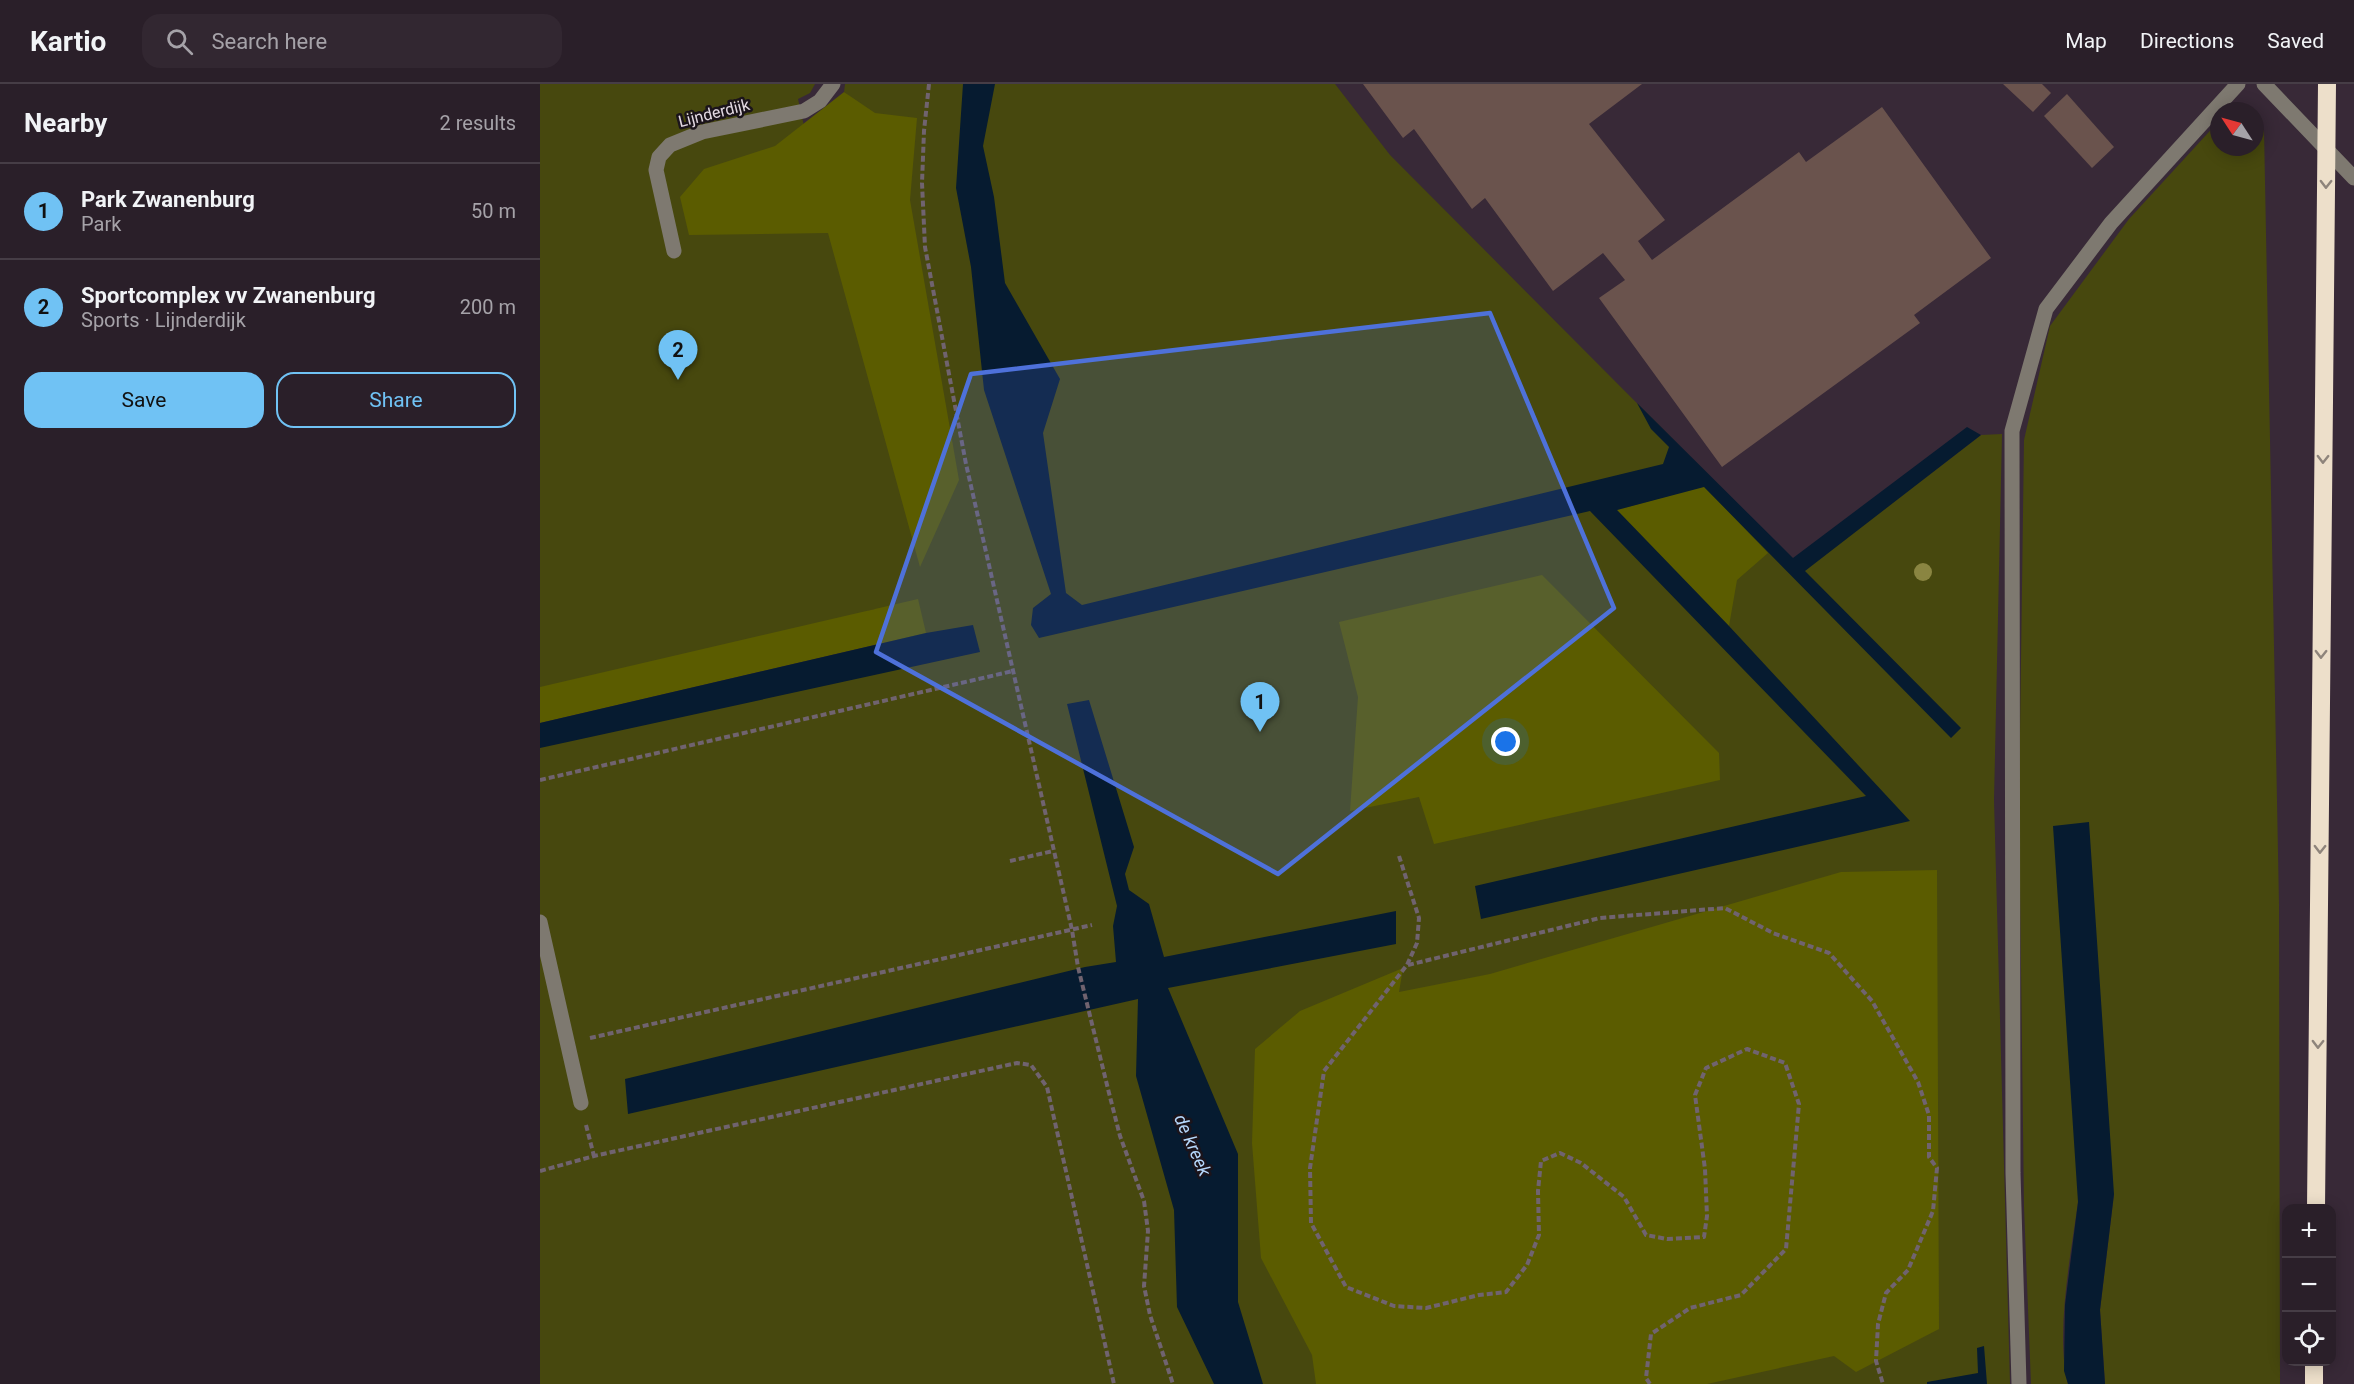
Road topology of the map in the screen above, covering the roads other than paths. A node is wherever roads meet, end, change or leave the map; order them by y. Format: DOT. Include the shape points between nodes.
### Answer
graph roads {
  1 [pos="833,84"];
  2 [pos="2238,84"];
  3 [pos="2264,84"];
  4 [pos="2327,84"];
  5 [pos="2354,178"];
  6 [pos="674,251"];
  7 [pos="540,922"];
  8 [pos="581,1103"];
  9 [pos="2316,1204"];
  10 [pos="2314,1366"];
  11 [pos="2019,1384"];
  12 [pos="2314,1384"];
  1 -- 6 [label="street, Lijnderdijk" via="820,101 804,111 702,132 670,145 659,156 656,170"];
  2 -- 11 [label="street" via="2111,223 2046,309 2012,431 2013,1173"];
  3 -- 5 [label="street"];
  4 -- 9 [label="highway, one-way, bridge"];
  7 -- 8 [label="street"];
  10 -- 12 [label="highway"];
}
